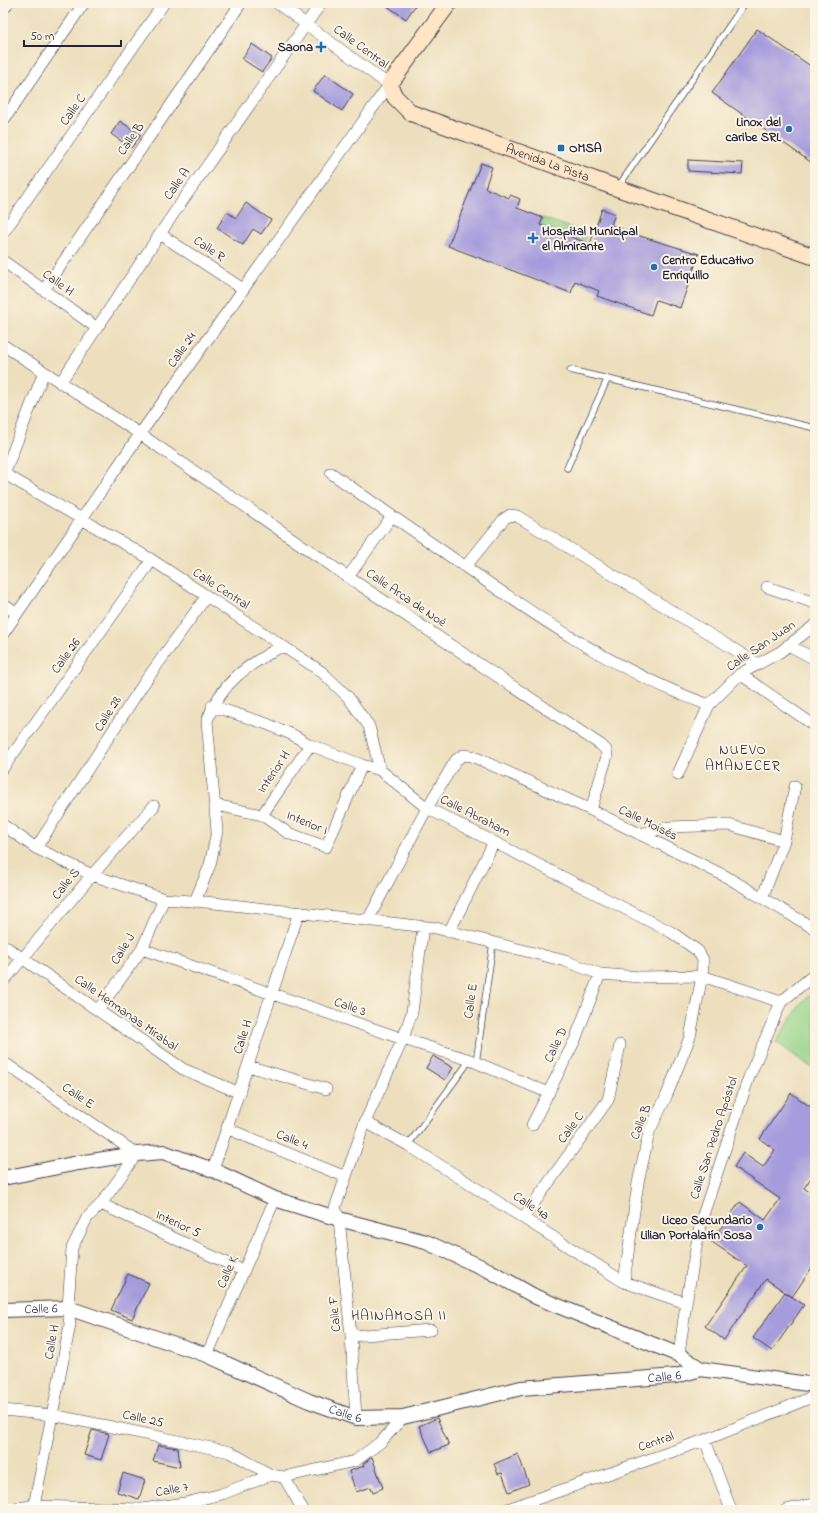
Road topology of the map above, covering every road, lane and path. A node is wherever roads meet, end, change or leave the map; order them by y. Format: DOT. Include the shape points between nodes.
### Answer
graph roads {
  1 [pos="8,3"];
  2 [pos="84,3"];
  3 [pos="164,3"];
  4 [pos="241,3"];
  5 [pos="277,3"];
  6 [pos="321,3"];
  7 [pos="449,3"];
  8 [pos="744,3"];
  9 [pos="3,10"];
  10 [pos="306,24"];
  11 [pos="389,85"];
  12 [pos="3,121"];
  13 [pos="617,188"];
  14 [pos="3,233"];
  15 [pos="160,234"];
  16 [pos="815,257"];
  17 [pos="3,261"];
  18 [pos="243,289"];
  19 [pos="44,290"];
  20 [pos="97,328"];
  21 [pos="3,345"];
  22 [pos="570,370"];
  23 [pos="44,372"];
  24 [pos="607,380"];
  25 [pos="60,383"];
  26 [pos="815,428"];
  27 [pos="140,434"];
  28 [pos="567,468"];
  29 [pos="331,473"];
  30 [pos="4,475"];
  31 [pos="392,516"];
  32 [pos="82,518"];
  33 [pos="152,560"];
  34 [pos="466,566"];
  35 [pos="348,577"];
  36 [pos="767,587"];
  37 [pos="206,596"];
  38 [pos="815,603"];
  39 [pos="3,604"];
  40 [pos="17,613"];
  41 [pos="815,625"];
  42 [pos="3,634"];
  43 [pos="788,645"];
  44 [pos="282,646"];
  45 [pos="815,659"];
  46 [pos="758,664"];
  47 [pos="740,674"];
  48 [pos="709,705"];
  49 [pos="212,706"];
  50 [pos="815,726"];
  51 [pos="310,745"];
  52 [pos="362,765"];
  53 [pos="3,768"];
  54 [pos="380,770"];
  55 [pos="678,774"];
  56 [pos="795,786"];
  57 [pos="216,805"];
  58 [pos="154,806"];
  59 [pos="427,808"];
  60 [pos="591,810"];
  61 [pos="262,815"];
  62 [pos="3,825"];
  63 [pos="639,834"];
  64 [pos="784,841"];
  65 [pos="494,842"];
  66 [pos="36,848"];
  67 [pos="92,875"];
  68 [pos="762,898"];
  69 [pos="164,899"];
  70 [pos="195,901"];
  71 [pos="299,912"];
  72 [pos="368,920"];
  73 [pos="423,927"];
  74 [pos="815,929"];
  75 [pos="449,932"];
  76 [pos="493,943"];
  77 [pos="3,945"];
  78 [pos="142,949"];
  79 [pos="23,959"];
  80 [pos="600,974"];
  81 [pos="815,974"];
  82 [pos="702,976"];
  83 [pos="3,982"];
  84 [pos="272,995"];
  85 [pos="781,1002"];
  86 [pos="98,1010"];
  87 [pos="403,1039"];
  88 [pos="620,1045"];
  89 [pos="473,1061"];
  90 [pos="3,1062"];
  91 [pos="248,1066"];
  92 [pos="326,1089"];
  93 [pos="240,1093"];
  94 [pos="549,1093"];
  95 [pos="365,1122"];
  96 [pos="532,1125"];
  97 [pos="228,1129"];
  98 [pos="408,1145"];
  99 [pos="137,1154"];
  100 [pos="213,1170"];
  101 [pos="346,1177"];
  102 [pos="3,1178"];
  103 [pos="275,1199"];
  104 [pos="101,1204"];
  105 [pos="337,1214"];
  106 [pos="524,1217"];
  107 [pos="244,1270"];
  108 [pos="624,1282"];
  109 [pos="686,1303"];
  110 [pos="68,1308"];
  111 [pos="3,1310"];
  112 [pos="431,1330"];
  113 [pos="351,1336"];
  114 [pos="207,1355"];
  115 [pos="679,1355"];
  116 [pos="701,1369"];
  117 [pos="815,1385"];
  118 [pos="815,1396"];
  119 [pos="3,1410"];
  120 [pos="52,1415"];
  121 [pos="356,1418"];
  122 [pos="403,1418"];
  123 [pos="705,1440"];
  124 [pos="271,1475"];
  125 [pos="284,1477"];
  126 [pos="815,1504"];
  127 [pos="34,1506"];
  128 [pos="3,1509"];
  129 [pos="303,1510"];
  130 [pos="505,1510"];
  131 [pos="731,1510"];
  132 [pos="786,1510"];
  1 -- 9 [label="street"];
  2 -- 12 [label="street"];
  3 -- 14 [label="street, Calle C"];
  4 -- 19 [label="street, Calle B"];
  5 -- 10 [label="street, Calle Central"];
  6 -- 10 [label="street, Calle A"];
  7 -- 11 [label="main road"];
  8 -- 13 [label="lane"];
  10 -- 11 [label="street, Calle Central"];
  10 -- 15 [label="street, Calle A"];
  11 -- 13 [label="main road, Avenida La Pista" via="395,97 411,113"];
  11 -- 18 [label="street, Calle 24"];
  13 -- 16 [label="main road, Avenida La Pista"];
  15 -- 18 [label="street, Calle R"];
  15 -- 20 [label="street, Calle A"];
  17 -- 19 [label="street, Calle H"];
  18 -- 27 [label="street, Calle 24"];
  19 -- 20 [label="street, Calle H"];
  20 -- 25 [label="street, Calle A"];
  21 -- 23 [label="street, Calle Arca de Noé"];
  22 -- 24 [label="lane"];
  23 -- 25 [label="street, Calle Arca de Noé"];
  23 -- 30 [label="street"];
  24 -- 26 [label="lane"];
  24 -- 28 [label="lane"];
  25 -- 27 [label="street, Calle Arca de Noé"];
  27 -- 32 [label="street, Calle 24"];
  27 -- 35 [label="street, Calle Arca de Noé"];
  29 -- 31 [label="street"];
  30 -- 32 [label="street, Calle Central"];
  31 -- 34 [label="street"];
  31 -- 35 [label="street"];
  32 -- 33 [label="street, Calle Central"];
  32 -- 40 [label="street, Calle 24"];
  33 -- 37 [label="street, Calle Central"];
  33 -- 53 [label="street, Calle 26"];
  34 -- 46 [label="street" via="504,519 510,515 517,516"];
  34 -- 48 [label="street" via="585,647 672,692"];
  35 -- 60 [label="street, Calle Arca de Noé" via="601,745 606,750 606,756"];
  36 -- 38 [label="street"];
  37 -- 44 [label="street, Calle Central"];
  37 -- 66 [label="street, Calle 28" via="144,683"];
  39 -- 40 [label="street"];
  40 -- 42 [label="street, Calle 24"];
  41 -- 43 [label="street, Calle San Juan"];
  43 -- 45 [label="street"];
  43 -- 46 [label="street, Calle San Juan"];
  44 -- 49 [label="street" via="252,662 234,676"];
  44 -- 54 [label="street, Calle Central" via="322,672 348,697 369,726"];
  46 -- 47 [label="street, Calle San Juan"];
  47 -- 48 [label="street, Calle San Juan"];
  47 -- 50 [label="street"];
  48 -- 55 [label="street, Calle San Juan"];
  49 -- 51 [label="street, Calle Abraham" via="267,724"];
  49 -- 57 [label="street" via="207,721 208,747"];
  51 -- 52 [label="street, Calle Abraham"];
  51 -- 61 [label="street, Interior H"];
  52 -- 54 [label="street, Calle Abraham"];
  52 -- 61 [label="street, Interior I" via="326,847 288,832"];
  54 -- 59 [label="street, Calle Abraham"];
  56 -- 64 [label="street"];
  57 -- 61 [label="street, Interior I"];
  57 -- 70 [label="street" via="217,831 210,865"];
  58 -- 67 [label="street, Calle S"];
  59 -- 60 [label="street, Calle Moisés" via="456,760 464,755 472,756"];
  59 -- 65 [label="street, Calle Abraham"];
  59 -- 72 [label="street"];
  60 -- 63 [label="street, Calle Moisés"];
  62 -- 66 [label="street"];
  63 -- 64 [label="street" via="669,827 729,825"];
  63 -- 68 [label="street, Calle Moisés" via="725,876"];
  64 -- 68 [label="street"];
  65 -- 75 [label="street"];
  65 -- 82 [label="street, Calle Abraham" via="686,941 698,951 703,960"];
  66 -- 67 [label="street"];
  67 -- 69 [label="street"];
  67 -- 79 [label="street, Calle S"];
  68 -- 74 [label="street, Calle Moisés"];
  69 -- 70 [label="street"];
  69 -- 78 [label="street, Calle J"];
  70 -- 71 [label="street"];
  71 -- 72 [label="street"];
  71 -- 84 [label="street, Calle H"];
  72 -- 73 [label="street"];
  73 -- 75 [label="street"];
  73 -- 87 [label="street" via="412,1012"];
  75 -- 76 [label="street"];
  76 -- 80 [label="street" via="565,961"];
  76 -- 89 [label="lane, Calle E"];
  77 -- 79 [label="street, Calle Hermanas Mirabal"];
  78 -- 84 [label="street, Calle 3"];
  78 -- 86 [label="street, Calle J"];
  79 -- 83 [label="street, Calle S"];
  79 -- 86 [label="street, Calle Hermanas Mirabal"];
  80 -- 82 [label="street" via="640,977"];
  80 -- 94 [label="street, Calle D" via="575,1040"];
  81 -- 85 [label="street, Calle San Pedro Apóstol"];
  82 -- 85 [label="street"];
  82 -- 108 [label="street, Calle B" via="690,1037 649,1132 638,1183"];
  84 -- 87 [label="street, Calle 3"];
  84 -- 91 [label="street, Calle H"];
  85 -- 109 [label="street, Calle San Pedro Apóstol" via="749,1076 701,1221"];
  86 -- 93 [label="street, Calle Hermanas Mirabal" via="183,1069"];
  87 -- 89 [label="street, Calle 3"];
  87 -- 95 [label="street"];
  88 -- 106 [label="street, Calle C" via="608,1100"];
  89 -- 94 [label="street, Calle 3"];
  89 -- 98 [label="lane, Calle E"];
  90 -- 99 [label="street, Calle E"];
  91 -- 92 [label="street"];
  91 -- 93 [label="street, Calle H"];
  93 -- 97 [label="street, Calle H"];
  94 -- 96 [label="street, Calle D"];
  95 -- 98 [label="street, Calle 4a"];
  95 -- 101 [label="street"];
  97 -- 100 [label="street, Calle H"];
  97 -- 101 [label="street, Calle 4"];
  98 -- 106 [label="street, Calle 4a"];
  99 -- 100 [label="street" via="163,1152"];
  99 -- 102 [label="street"];
  99 -- 104 [label="street, Calle H"];
  100 -- 103 [label="street"];
  101 -- 105 [label="street"];
  103 -- 105 [label="street"];
  103 -- 107 [label="street, Calle K"];
  104 -- 107 [label="street, Interior 5"];
  104 -- 110 [label="street, Calle H" via="87,1218 72,1248"];
  105 -- 113 [label="street, Calle F"];
  105 -- 115 [label="street" via="426,1242 488,1270 536,1297"];
  106 -- 108 [label="street, Calle 4a"];
  107 -- 114 [label="street, Calle K"];
  108 -- 109 [label="street, Calle 4a"];
  109 -- 115 [label="street, Calle San Pedro Apóstol"];
  110 -- 111 [label="street, Calle 6"];
  110 -- 114 [label="street, Calle 6"];
  110 -- 120 [label="street, Calle H" via="70,1325"];
  112 -- 113 [label="street"];
  113 -- 121 [label="street, Calle F"];
  114 -- 121 [label="street, Calle 6" via="309,1401"];
  115 -- 116 [label="street"];
  116 -- 117 [label="street"];
  116 -- 122 [label="street, Calle 6" via="676,1376 521,1388"];
  118 -- 123 [label="street, Central"];
  119 -- 120 [label="street, Calle 25"];
  120 -- 124 [label="street, Calle 25" via="230,1452"];
  120 -- 127 [label="street, Calle H"];
  121 -- 122 [label="street, Calle 6"];
  122 -- 125 [label="street" via="382,1441 356,1460"];
  123 -- 130 [label="street, Central"];
  123 -- 131 [label="street"];
  124 -- 125 [label="street"];
  124 -- 127 [label="street, Calle 7" via="222,1494 150,1508"];
  125 -- 129 [label="street"];
  126 -- 132 [label="street"];
  127 -- 128 [label="street, Calle 7"];
}
